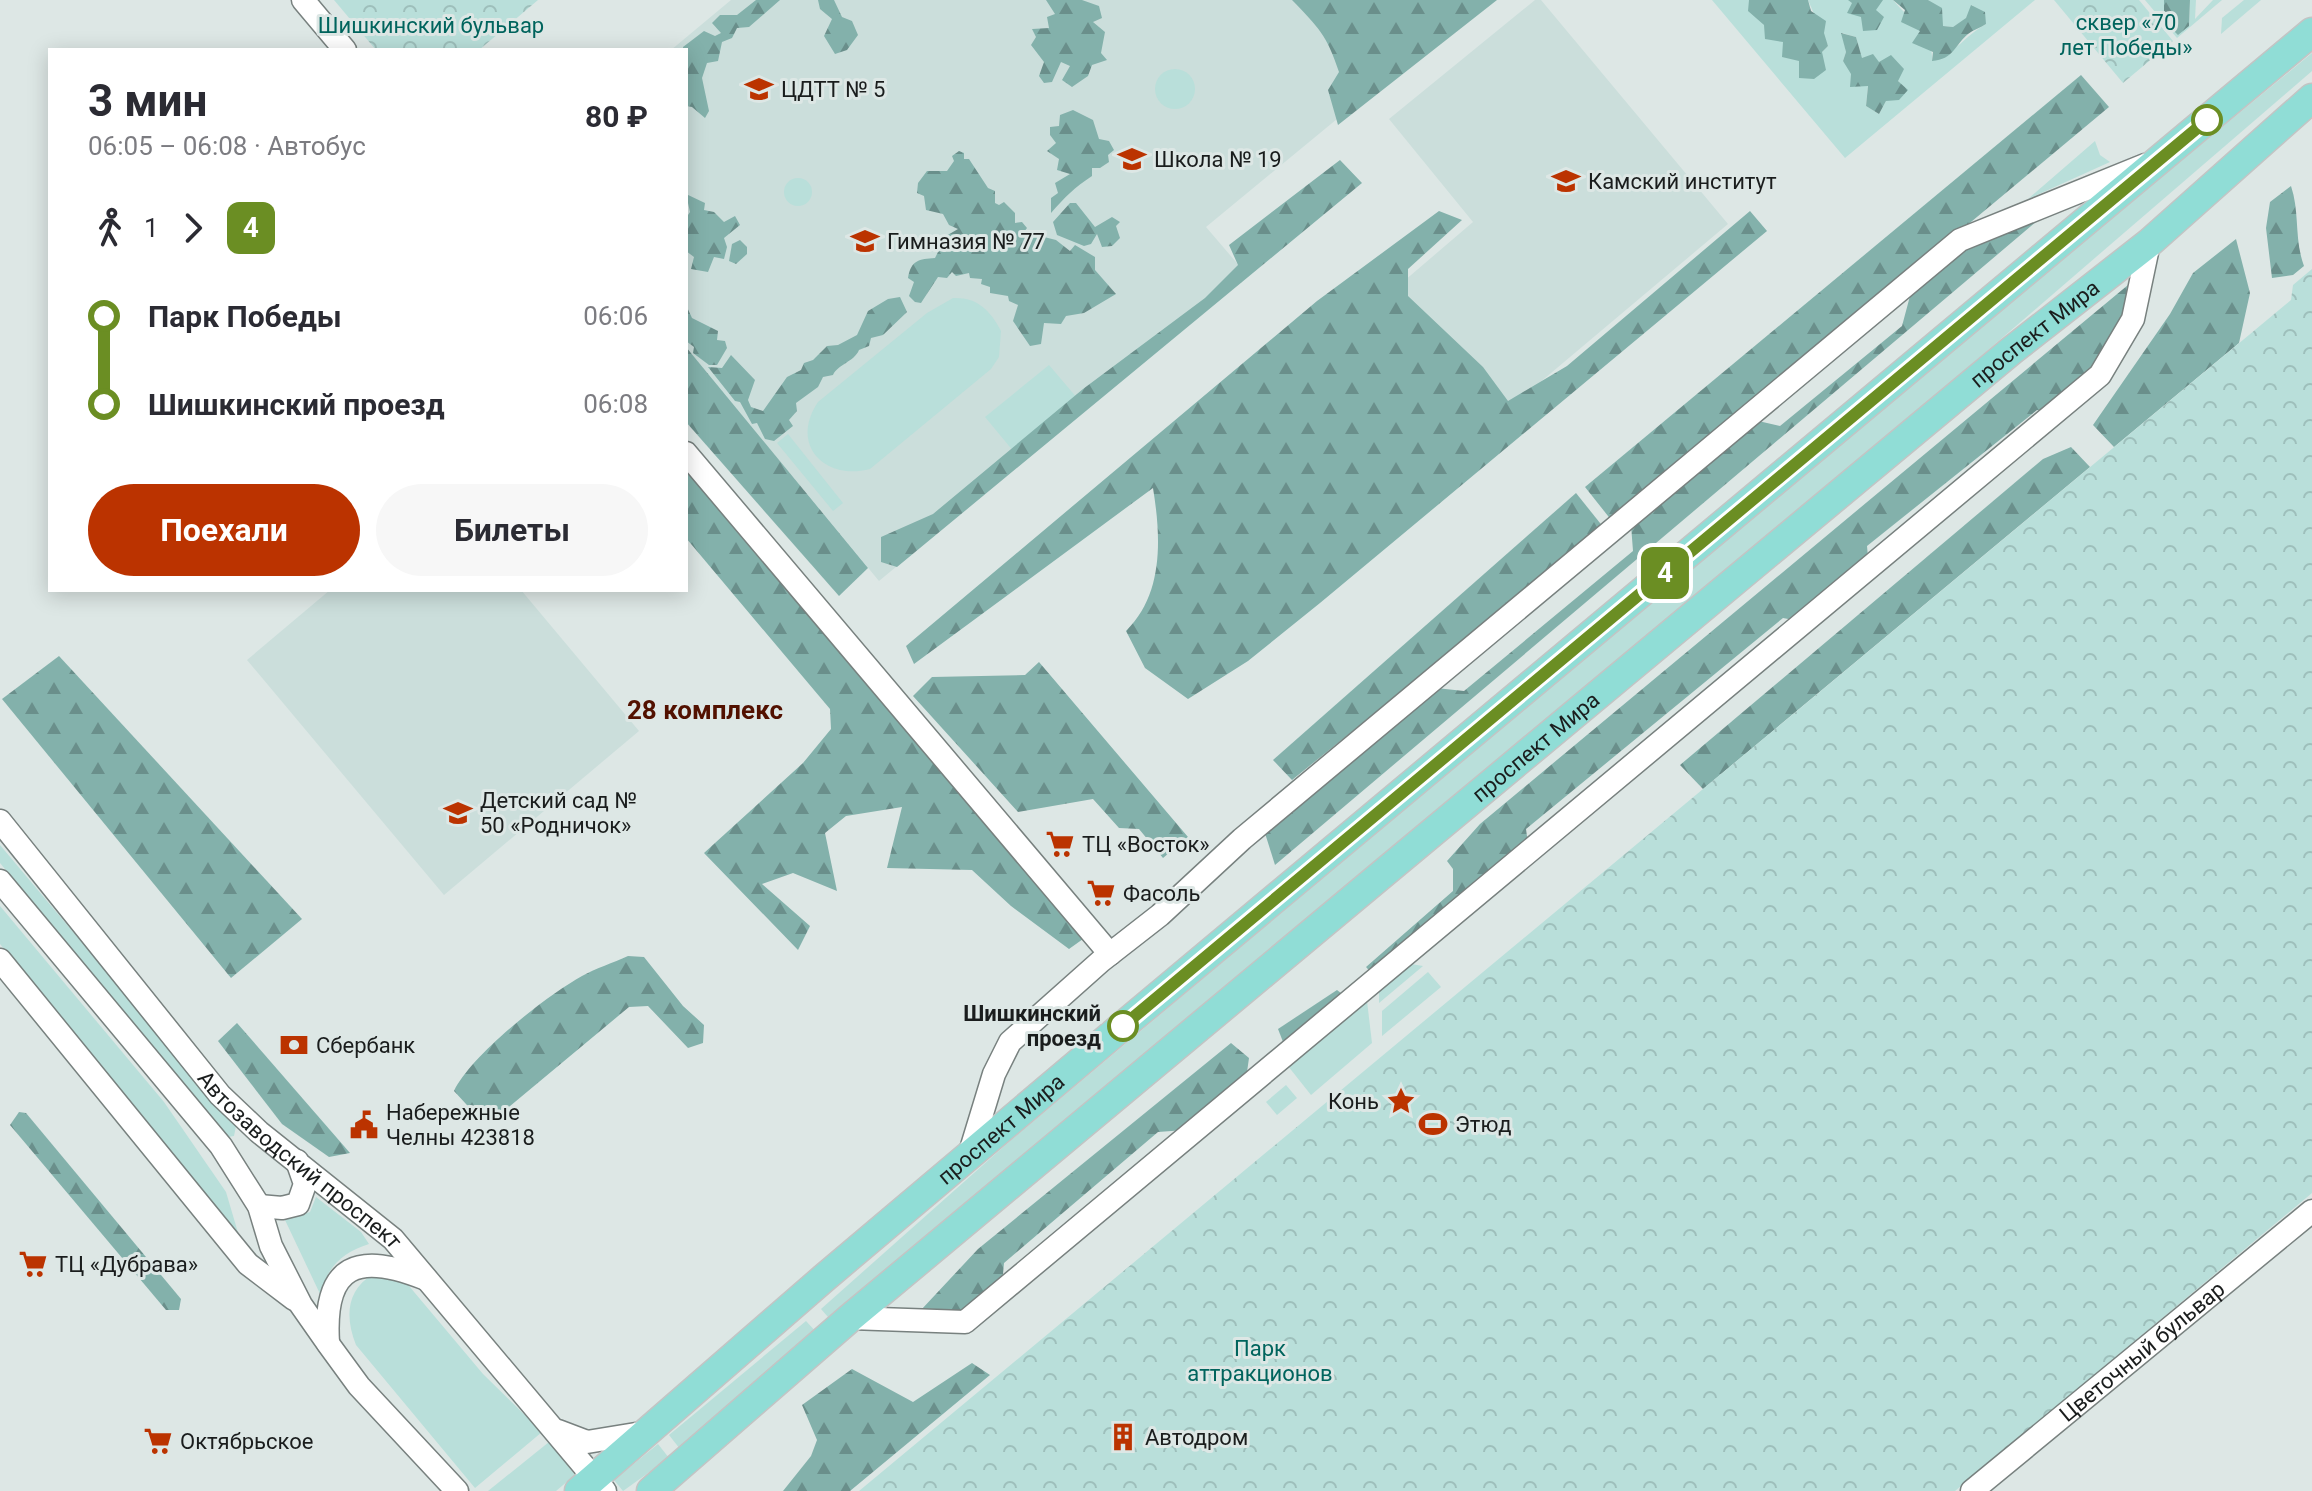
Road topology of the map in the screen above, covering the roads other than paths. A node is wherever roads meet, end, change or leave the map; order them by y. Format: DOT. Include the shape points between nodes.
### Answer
graph roads {
  1 [pos="303,0"];
  2 [pos="2312,32"];
  3 [pos="343,48"];
  4 [pos="2312,98"];
  5 [pos="2154,162"];
  6 [pos="2149,243"];
  7 [pos="688,455"];
  8 [pos="0,821"];
  9 [pos="0,881"];
  10 [pos="1110,954"];
  11 [pos="0,960"];
  12 [pos="969,1156"];
  13 [pos="297,1161"];
  14 [pos="259,1206"];
  15 [pos="2312,1211"];
  16 [pos="431,1280"];
  17 [pos="818,1284"];
  18 [pos="301,1305"];
  19 [pos="850,1318"];
  20 [pos="329,1345"];
  21 [pos="555,1429"];
  22 [pos="649,1432"];
  23 [pos="672,1479"];
  24 [pos="593,1487"];
  25 [pos="457,1491"];
  26 [pos="651,1491"];
  27 [pos="1972,1491"];
  1 -- 3 [label="street"];
  2 -- 5 [label="main road, проспект Мира"];
  4 -- 6 [label="main road, проспект Мира"];
  5 -- 10 [label="street" via="1960,240"];
  5 -- 12 [label="main road, проспект Мира"];
  6 -- 19 [label="main road, проспект Мира" via="2011,351"];
  6 -- 19 [label="street" via="2133,319 2100,375 965,1322"];
  7 -- 10 [label="street"];
  8 -- 13 [label="street, Автозаводский проспект" via="220,1095"];
  9 -- 14 [label="street, Автозаводский проспект" via="221,1146"];
  10 -- 12 [label="street" via="1010,1042 994,1074"];
  11 -- 18 [label="street" via="248,1264"];
  12 -- 17 [label="main road, проспект Мира"];
  13 -- 14 [label="street" via="305,1184 298,1204"];
  13 -- 16 [label="street, Автозаводский проспект" via="393,1239"];
  14 -- 18 [label="street, Автозаводский проспект" via="271,1246"];
  15 -- 27 [label="street, Цветочный бульвар"];
  16 -- 20 [label="street" via="394,1266 352,1267 337,1280 329,1298"];
  16 -- 21 [label="street, Автозаводский проспект"];
  17 -- 19 [label="main road" via="808,1307 806,1322 812,1329"];
  17 -- 22 [label="main road, проспект Мира"];
  18 -- 20 [label="street, Автозаводский проспект"];
  19 -- 23 [label="main road, проспект Мира"];
  20 -- 25 [label="street, Автозаводский проспект" via="359,1386"];
  21 -- 22 [label="street" via="587,1442"];
  21 -- 24 [label="street, Автозаводский проспект"];
  22 -- 24 [label="main road, проспект Мира"];
  23 -- 26 [label="main road, проспект Мира"];
}
